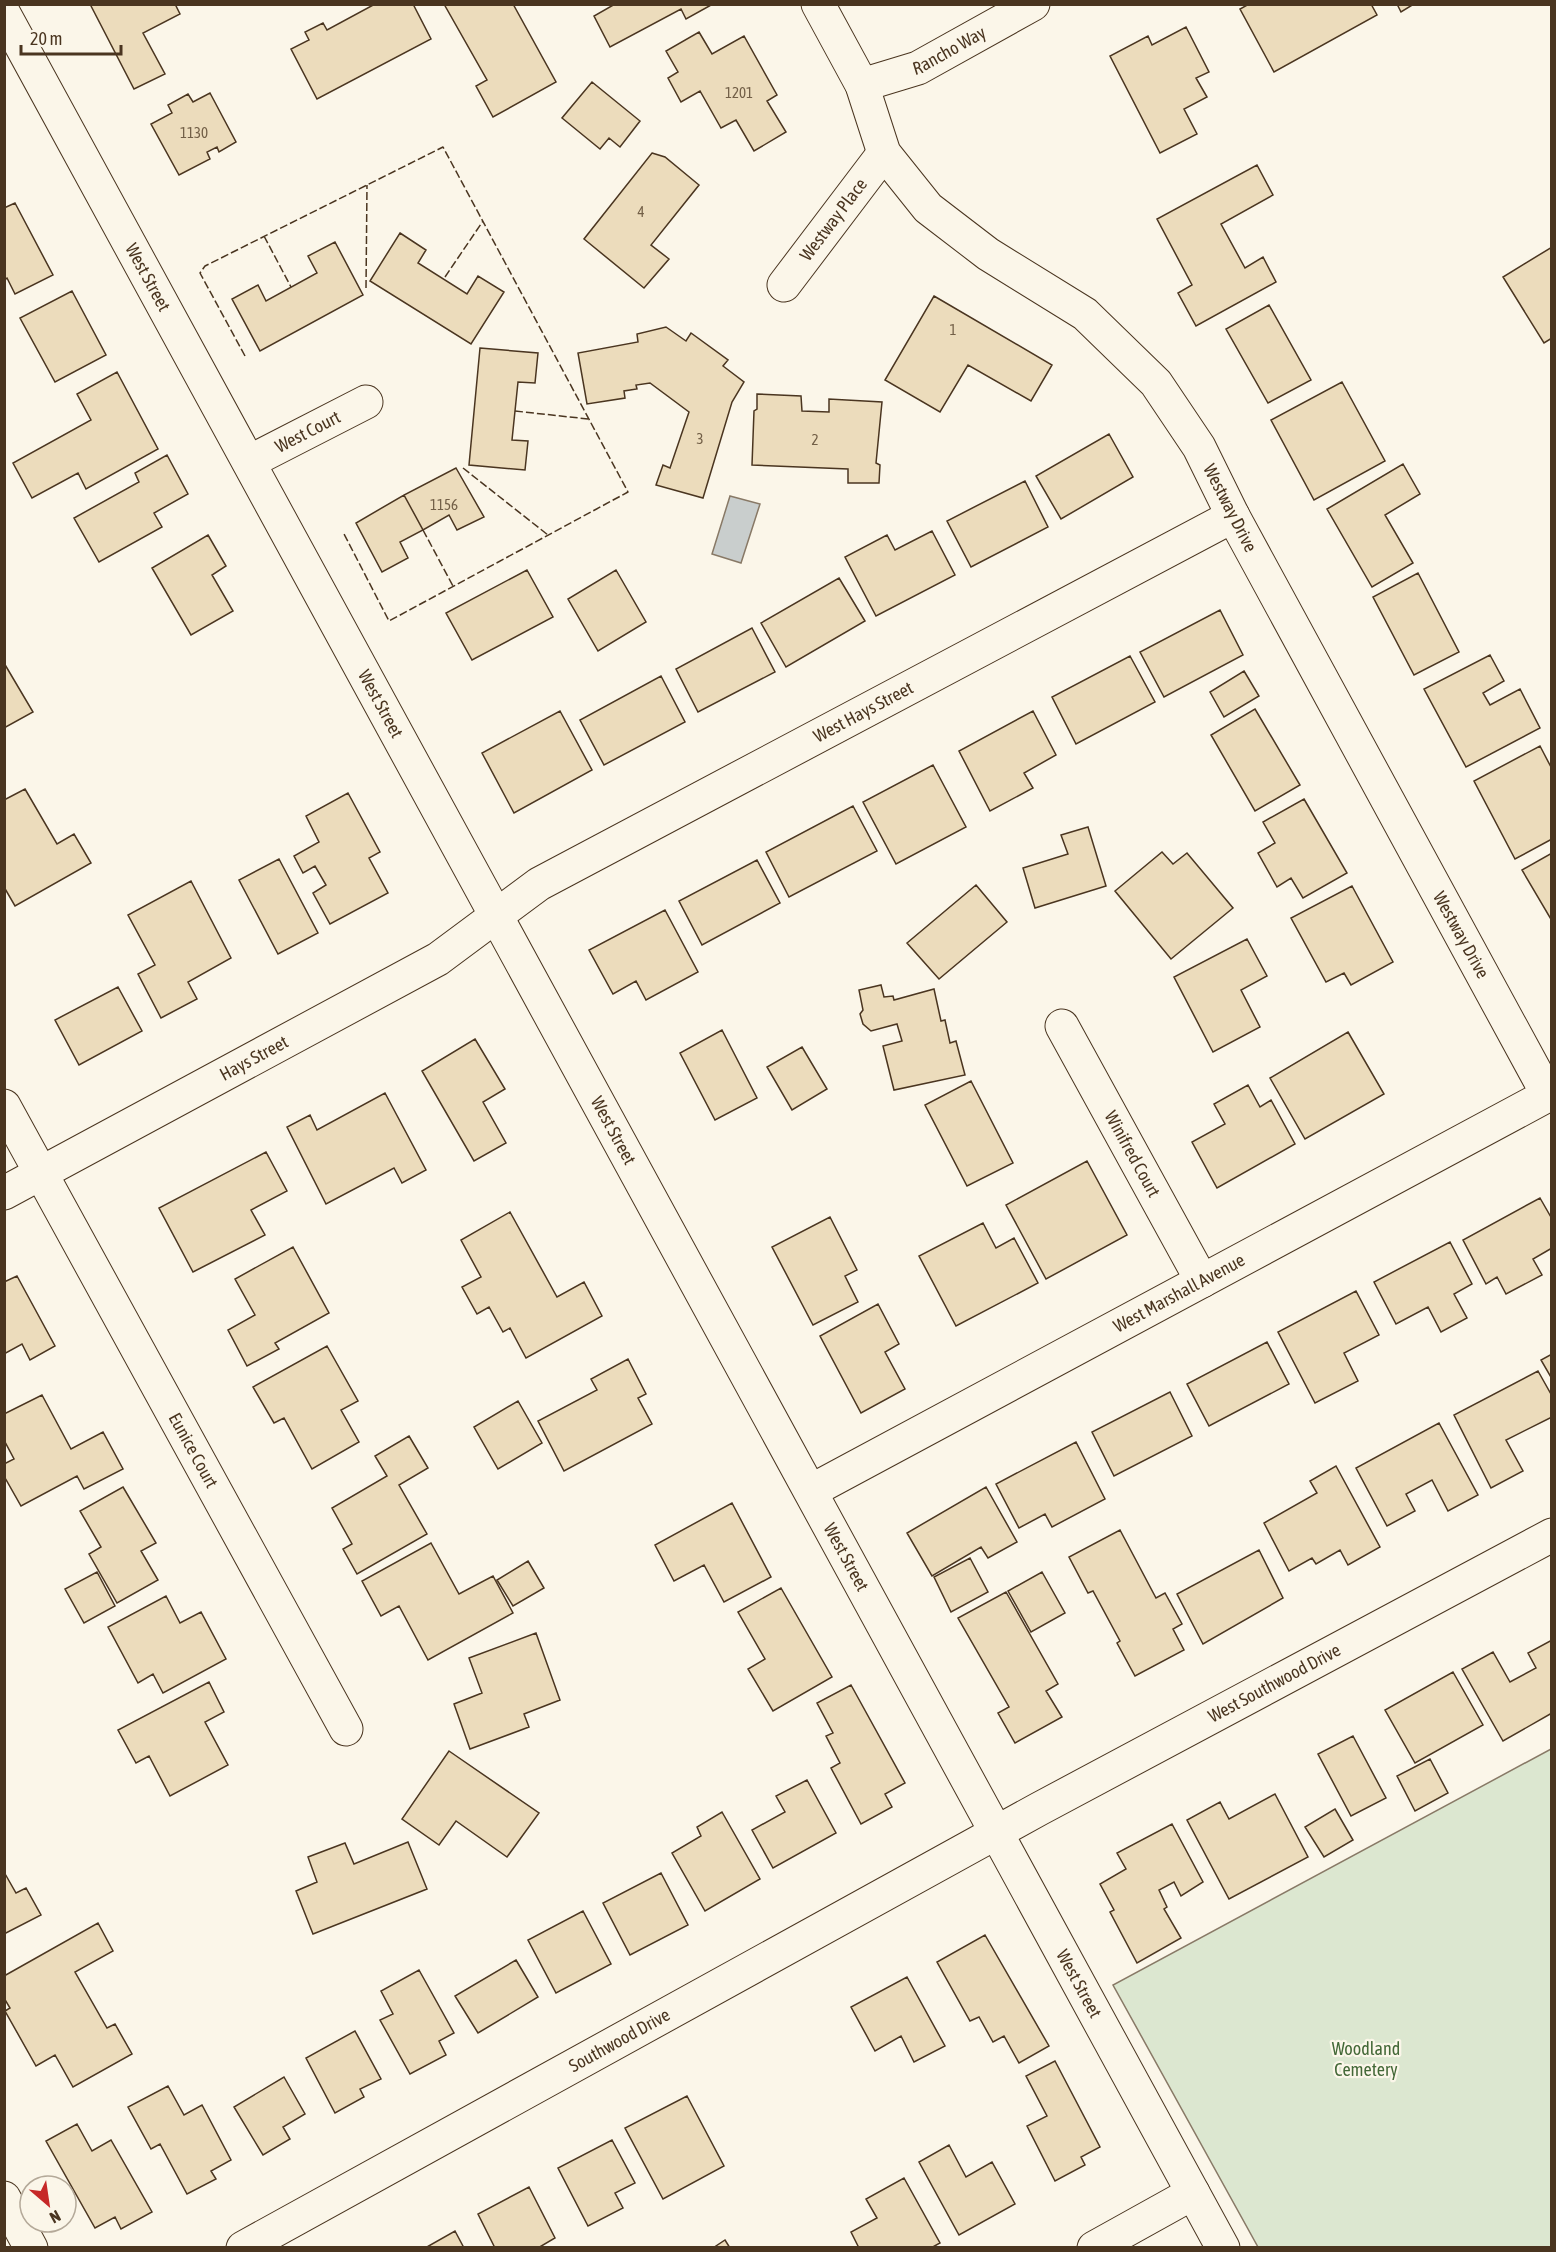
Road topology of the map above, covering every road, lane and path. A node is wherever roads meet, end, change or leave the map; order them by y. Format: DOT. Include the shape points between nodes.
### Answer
graph roads {
  1 [pos="818,4"];
  2 [pos="1033,4"];
  3 [pos="4,14"];
  4 [pos="862,86"];
  5 [pos="884,153"];
  6 [pos="784,285"];
  7 [pos="366,402"];
  8 [pos="249,462"];
  9 [pos="1233,516"];
  10 [pos="497,915"];
  11 [pos="1062,1026"];
  12 [pos="1548,1095"];
  13 [pos="4,1106"];
  14 [pos="40,1173"];
  15 [pos="4,1193"];
  16 [pos="1202,1281"];
  17 [pos="811,1491"];
  18 [pos="1551,1535"];
  19 [pos="346,1729"];
  20 [pos="998,1833"];
  21 [pos="1193,2193"];
  22 [pos="4,2198"];
  23 [pos="31,2247"];
  24 [pos="243,2247"];
  25 [pos="1094,2247"];
  26 [pos="1223,2247"];
  1 -- 4 [label="street, Westway Drive"];
  2 -- 4 [label="street, Rancho Way" via="918,68"];
  3 -- 8 [label="street, West Street"];
  4 -- 5 [label="street, Westway Drive"];
  5 -- 6 [label="street, Westway Place"];
  5 -- 9 [label="street, Westway Drive" via="928,208 988,254 1085,314 1156,383 1199,447"];
  7 -- 8 [label="street, West Court"];
  8 -- 10 [label="street, West Street"];
  9 -- 10 [label="street, West Hays Street" via="539,884"];
  9 -- 12 [label="street, Westway Drive"];
  10 -- 14 [label="street, Hays Street" via="438,959"];
  10 -- 17 [label="street, West Street"];
  11 -- 16 [label="street, Winifred Court"];
  12 -- 16 [label="street, West Marshall Avenue"];
  13 -- 14 [label="street, Eunice Court"];
  14 -- 15 [label="street, Hays Street"];
  14 -- 19 [label="street, Eunice Court"];
  16 -- 17 [label="street, West Marshall Avenue"];
  17 -- 20 [label="street, West Street"];
  18 -- 20 [label="street, West Southwood Drive"];
  20 -- 21 [label="street, West Street"];
  20 -- 24 [label="street, Southwood Drive"];
  21 -- 25 [label="street"];
  21 -- 26 [label="street, West Street"];
  22 -- 23 [label="street"];
}
